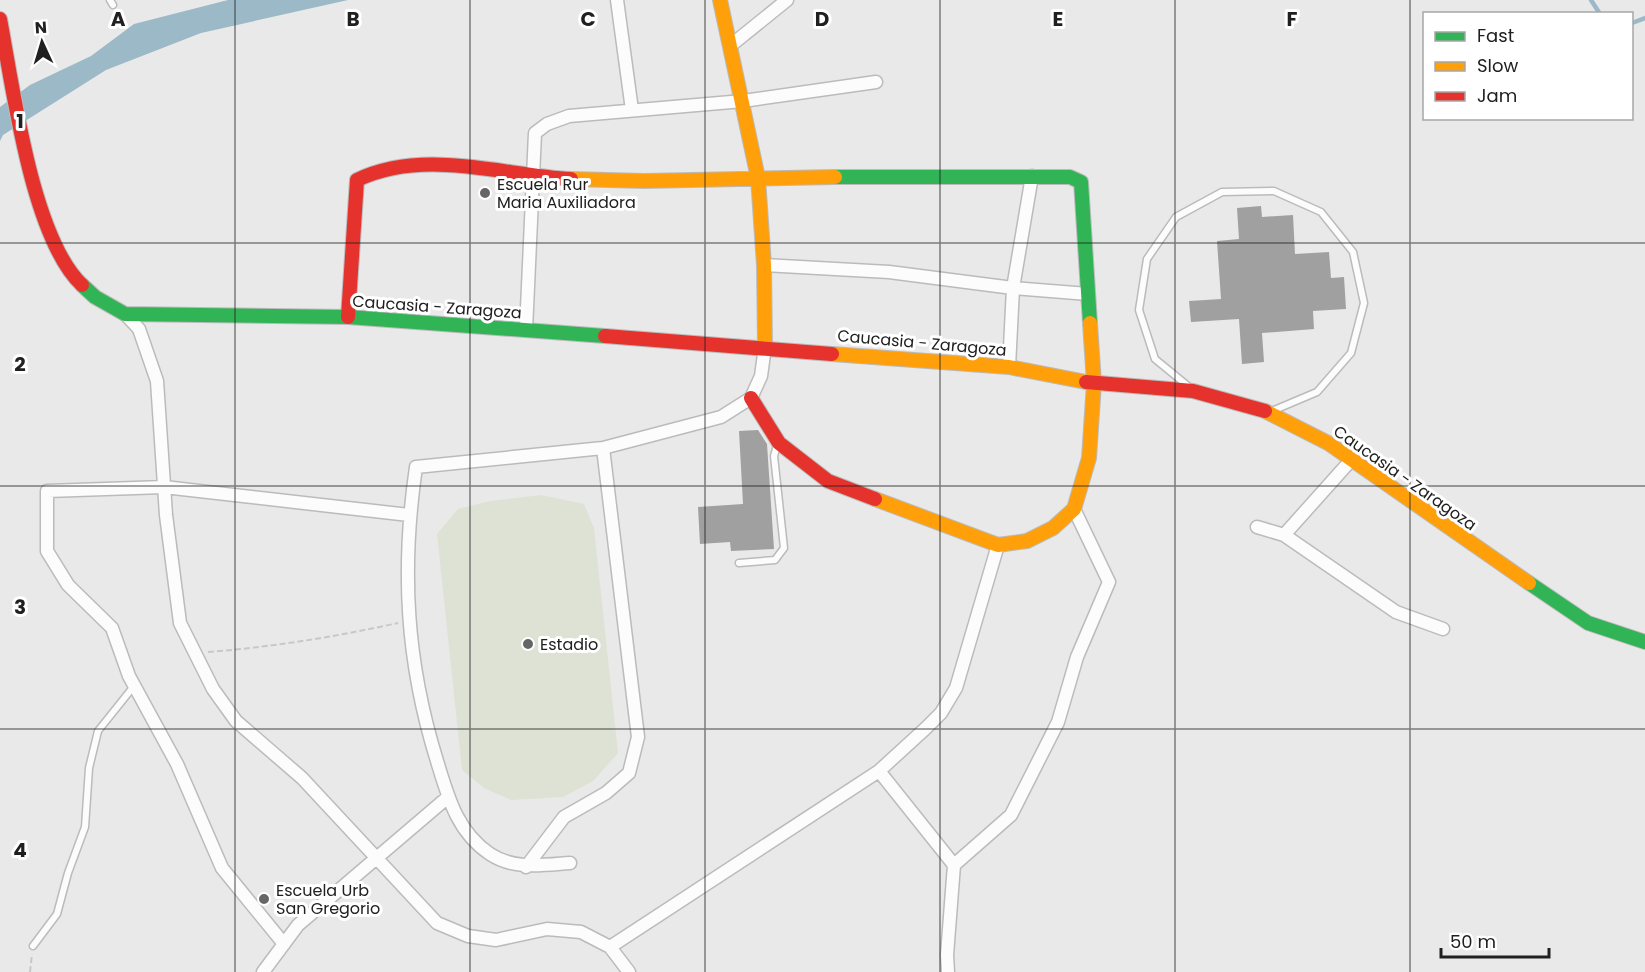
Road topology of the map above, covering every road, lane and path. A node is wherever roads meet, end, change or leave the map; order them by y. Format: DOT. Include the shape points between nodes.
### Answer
graph roads {
  1 [pos="618,0"];
  2 [pos="720,0"];
  3 [pos="787,0"];
  4 [pos="0,19"];
  5 [pos="730,46"];
  6 [pos="876,82"];
  7 [pos="743,101"];
  8 [pos="632,110"];
  9 [pos="532,176"];
  10 [pos="1032,176"];
  11 [pos="758,178"];
  12 [pos="764,265"];
  13 [pos="1013,288"];
  14 [pos="1088,294"];
  15 [pos="125,314"];
  16 [pos="348,317"];
  17 [pos="526,330"];
  18 [pos="765,347"];
  19 [pos="1009,367"];
  20 [pos="1094,383"];
  21 [pos="1193,391"];
  22 [pos="751,398"];
  23 [pos="1269,412"];
  24 [pos="780,442"];
  25 [pos="603,448"];
  26 [pos="1352,459"];
  27 [pos="164,487"];
  28 [pos="1074,509"];
  29 [pos="409,515"];
  30 [pos="1257,527"];
  31 [pos="1284,535"];
  32 [pos="998,545"];
  33 [pos="739,563"];
  34 [pos="408,621"];
  35 [pos="1443,629"];
  36 [pos="1645,642"];
  37 [pos="193,653"];
  38 [pos="134,686"];
  39 [pos="879,771"];
  40 [pos="448,797"];
  41 [pos="376,860"];
  42 [pos="570,863"];
  43 [pos="954,865"];
  44 [pos="526,867"];
  45 [pos="284,944"];
  46 [pos="33,946"];
  47 [pos="610,947"];
  48 [pos="30,972"];
  49 [pos="263,972"];
  50 [pos="629,972"];
  51 [pos="948,972"];
  1 -- 8 [label="street"];
  2 -- 5 [label="street"];
  3 -- 5 [label="street"];
  4 -- 15 [label="street" via="24,144 47,229 68,272 95,297"];
  5 -- 7 [label="street"];
  6 -- 7 [label="street"];
  7 -- 8 [label="street"];
  7 -- 11 [label="street"];
  8 -- 9 [label="street" via="569,116 547,124 535,133"];
  9 -- 11 [label="street" via="639,181"];
  9 -- 16 [label="street" via="438,165 382,168 357,180"];
  9 -- 17 [label="street"];
  10 -- 11 [label="street"];
  10 -- 13 [label="street"];
  10 -- 14 [label="street" via="1070,177 1081,182"];
  11 -- 12 [label="street"];
  12 -- 13 [label="street" via="889,272"];
  12 -- 18 [label="street"];
  13 -- 14 [label="street"];
  13 -- 19 [label="street"];
  14 -- 20 [label="street"];
  15 -- 16 [label="street, Caucasia - Zaragoza"];
  15 -- 27 [label="street" via="139,329 157,381"];
  16 -- 17 [label="street, Caucasia - Zaragoza"];
  17 -- 18 [label="street, Caucasia - Zaragoza"];
  18 -- 19 [label="street, Caucasia - Zaragoza"];
  18 -- 22 [label="street" via="761,376"];
  19 -- 20 [label="street, Caucasia - Zaragoza"];
  20 -- 21 [label="street, Caucasia - Zaragoza"];
  20 -- 28 [label="street" via="1089,458"];
  21 -- 23 [label="street, Caucasia - Zaragoza"];
  21 -- 23 [label="lane" via="1155,359 1139,310 1147,259 1176,217 1222,192 1274,191 1321,212 1353,252 1364,303 1351,352 1324,384 1317,392"];
  22 -- 24 [label="street"];
  22 -- 25 [label="street" via="721,417"];
  23 -- 26 [label="street, Caucasia - Zaragoza"];
  24 -- 32 [label="street" via="828,481"];
  24 -- 33 [label="lane" via="774,456 784,548 775,560"];
  25 -- 29 [label="street" via="416,467"];
  25 -- 44 [label="street" via="638,737 629,773 606,793 564,817"];
  26 -- 31 [label="street"];
  26 -- 36 [label="street, Caucasia - Zaragoza" via="1588,623"];
  27 -- 29 [label="street"];
  27 -- 37 [label="street" via="180,623"];
  27 -- 38 [label="street" via="46,491 47,551 68,585 112,628"];
  28 -- 32 [label="street" via="1053,528 1027,541"];
  28 -- 43 [label="street" via="1109,582 1077,657 1058,722 1011,815"];
  29 -- 34 [label="street"];
  30 -- 31 [label="street"];
  31 -- 35 [label="street" via="1396,612"];
  32 -- 39 [label="street" via="956,688 934,720"];
  34 -- 37 [label="path" via="265,648"];
  34 -- 40 [label="street" via="421,711"];
  37 -- 41 [label="street" via="236,721 302,777"];
  38 -- 45 [label="street" via="177,764 222,868"];
  38 -- 46 [label="lane" via="98,731 89,768 85,827 57,914"];
  39 -- 43 [label="street"];
  39 -- 47 [label="street"];
  40 -- 41 [label="street"];
  40 -- 44 [label="street" via="463,830 491,855"];
  41 -- 45 [label="street" via="298,925"];
  41 -- 47 [label="street" via="437,923 468,936 496,940 547,929 581,932"];
  42 -- 44 [label="street"];
  43 -- 51 [label="street"];
  45 -- 49 [label="street"];
  46 -- 48 [label="path"];
  47 -- 50 [label="street"];
}
